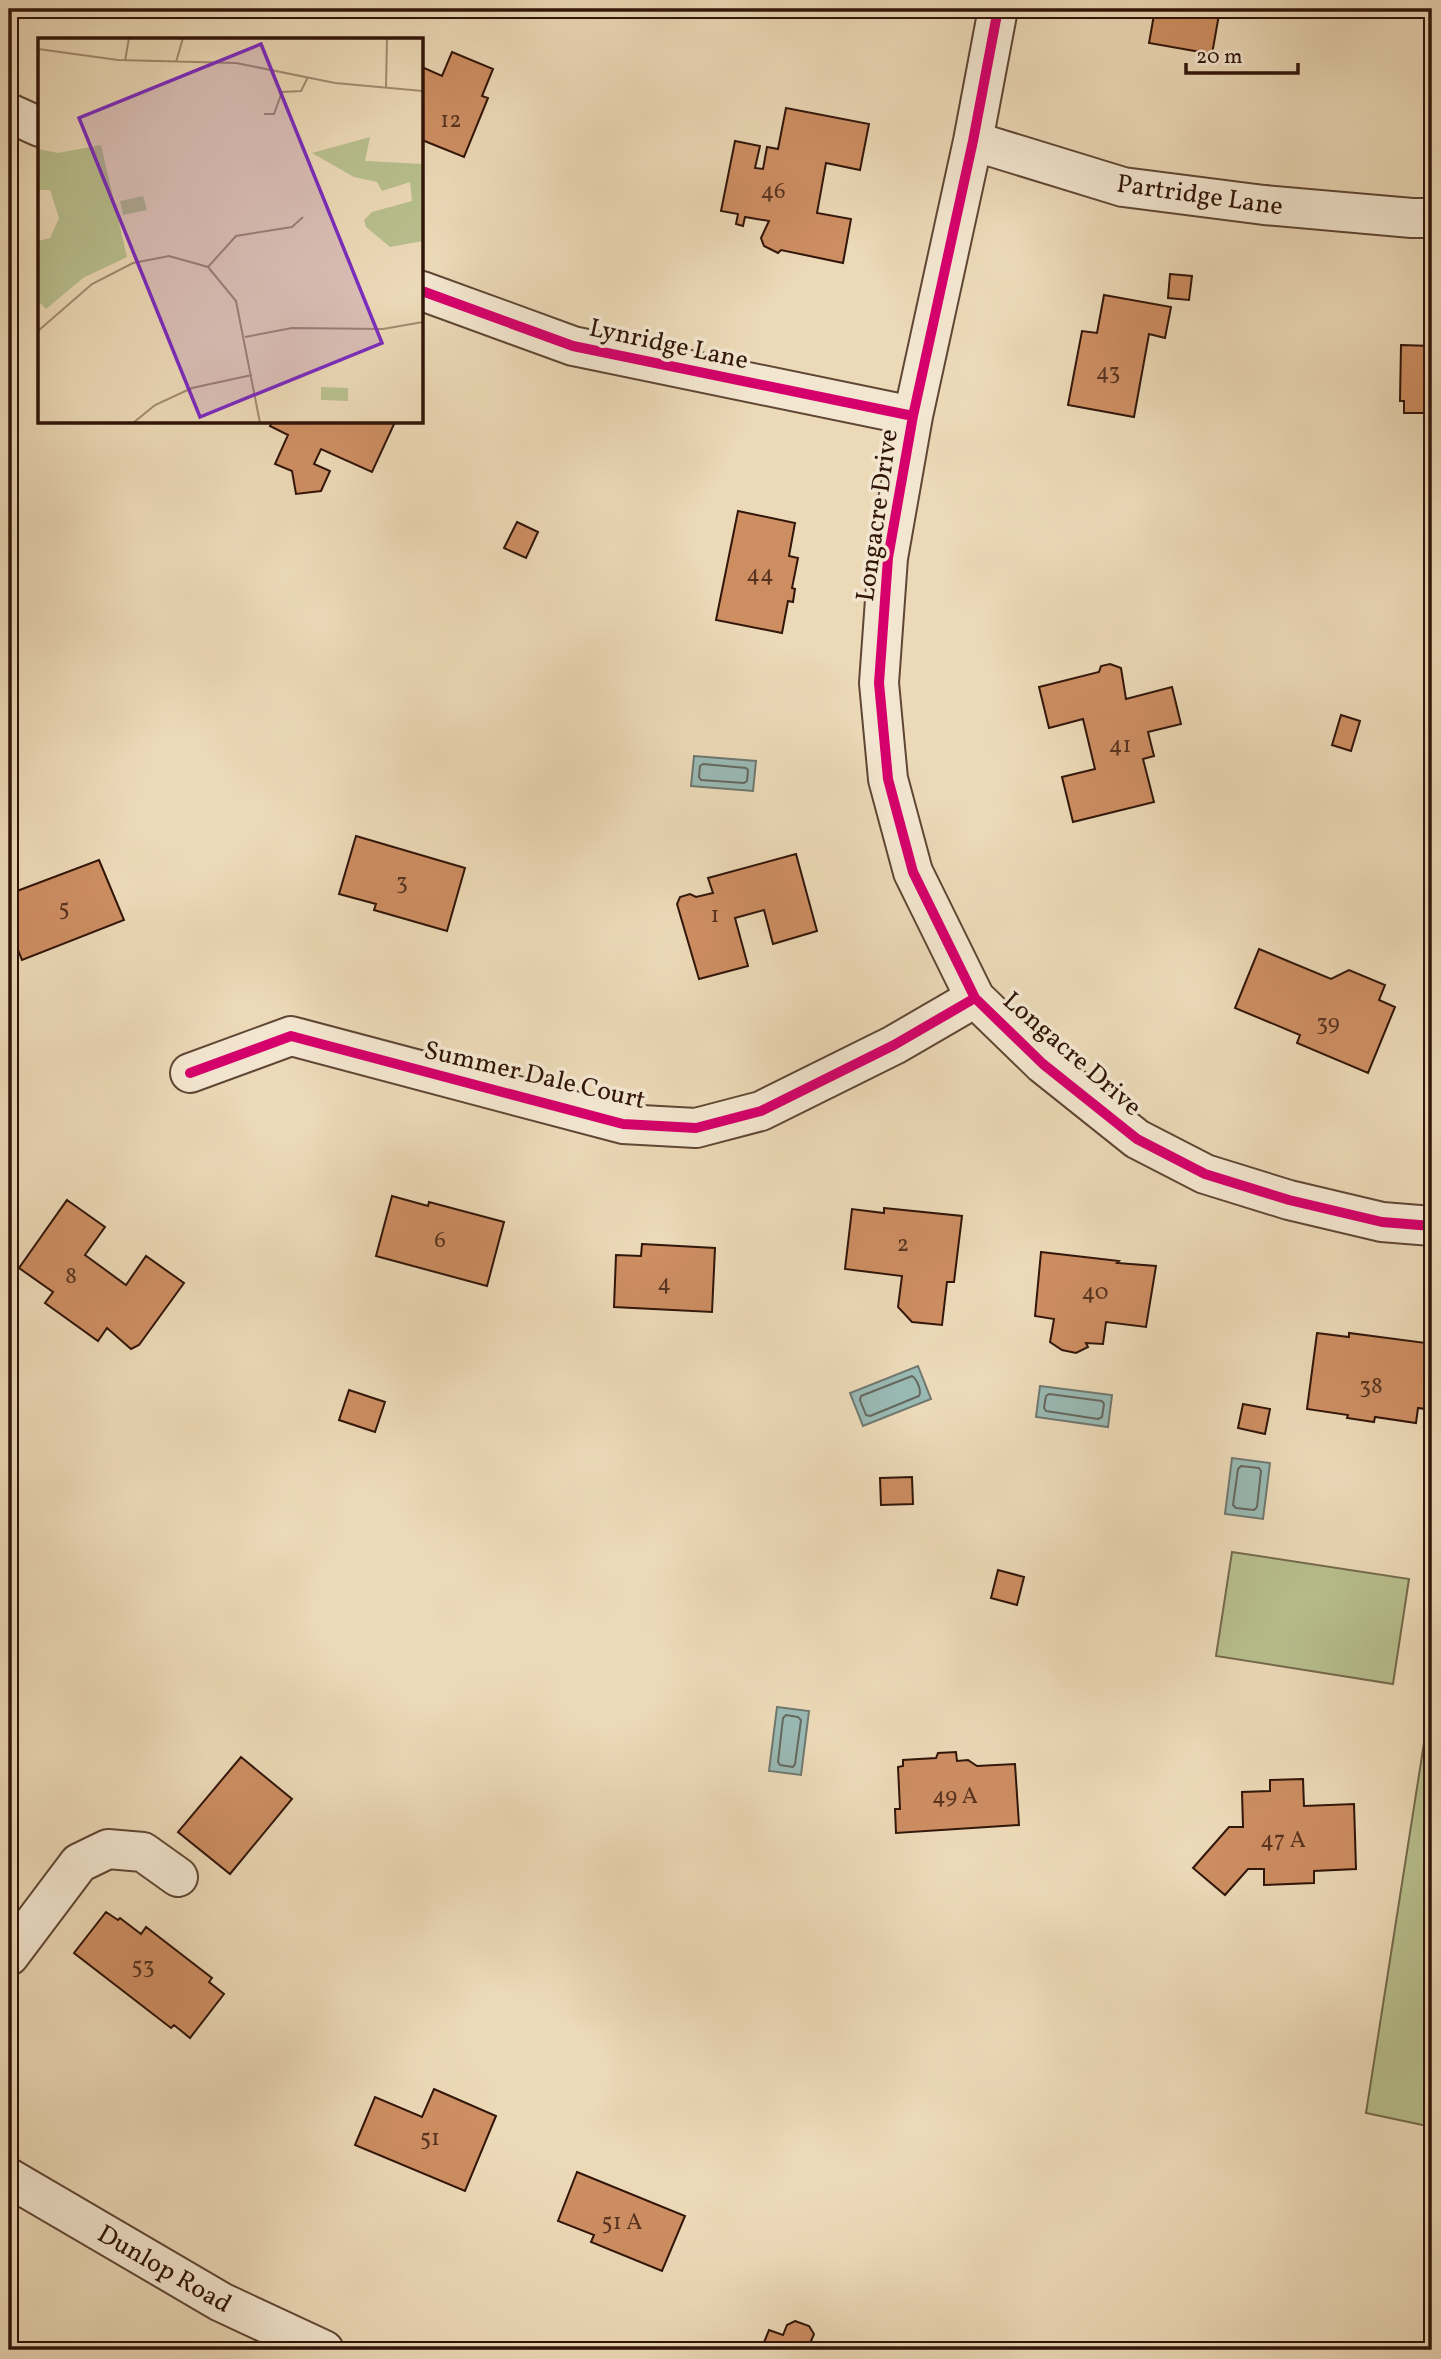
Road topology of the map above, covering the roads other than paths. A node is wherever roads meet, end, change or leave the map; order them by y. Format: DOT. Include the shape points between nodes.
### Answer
graph roads {
  1 [pos="998,9"];
  2 [pos="9,113"];
  3 [pos="38,126"];
  4 [pos="973,141"];
  5 [pos="1432,218"];
  6 [pos="424,292"];
  7 [pos="913,416"];
  8 [pos="975,998"];
  9 [pos="190,1073"];
  10 [pos="1432,1226"];
  11 [pos="178,1877"];
  12 [pos="9,1956"];
  13 [pos="9,2178"];
  14 [pos="324,2350"];
  1 -- 4 [label="street, Longacre Drive"];
  2 -- 3 [label="street"];
  4 -- 5 [label="street, Partridge Lane" via="1123,187 1264,205"];
  4 -- 7 [label="street, Longacre Drive"];
  6 -- 7 [label="street, Lynridge Lane" via="573,346"];
  7 -- 8 [label="street, Longacre Drive" via="887,572 879,684 888,779 913,872"];
  8 -- 9 [label="street, Summer Dale Court" via="894,1045 761,1111 696,1128 622,1124 291,1036"];
  8 -- 10 [label="street, Longacre Drive" via="1043,1064 1138,1139 1205,1174 1329,1210 1382,1222"];
  11 -- 12 [label="street" via="143,1852 107,1849 79,1863"];
  13 -- 14 [label="street, Dunlop Road" via="221,2302"];
}
